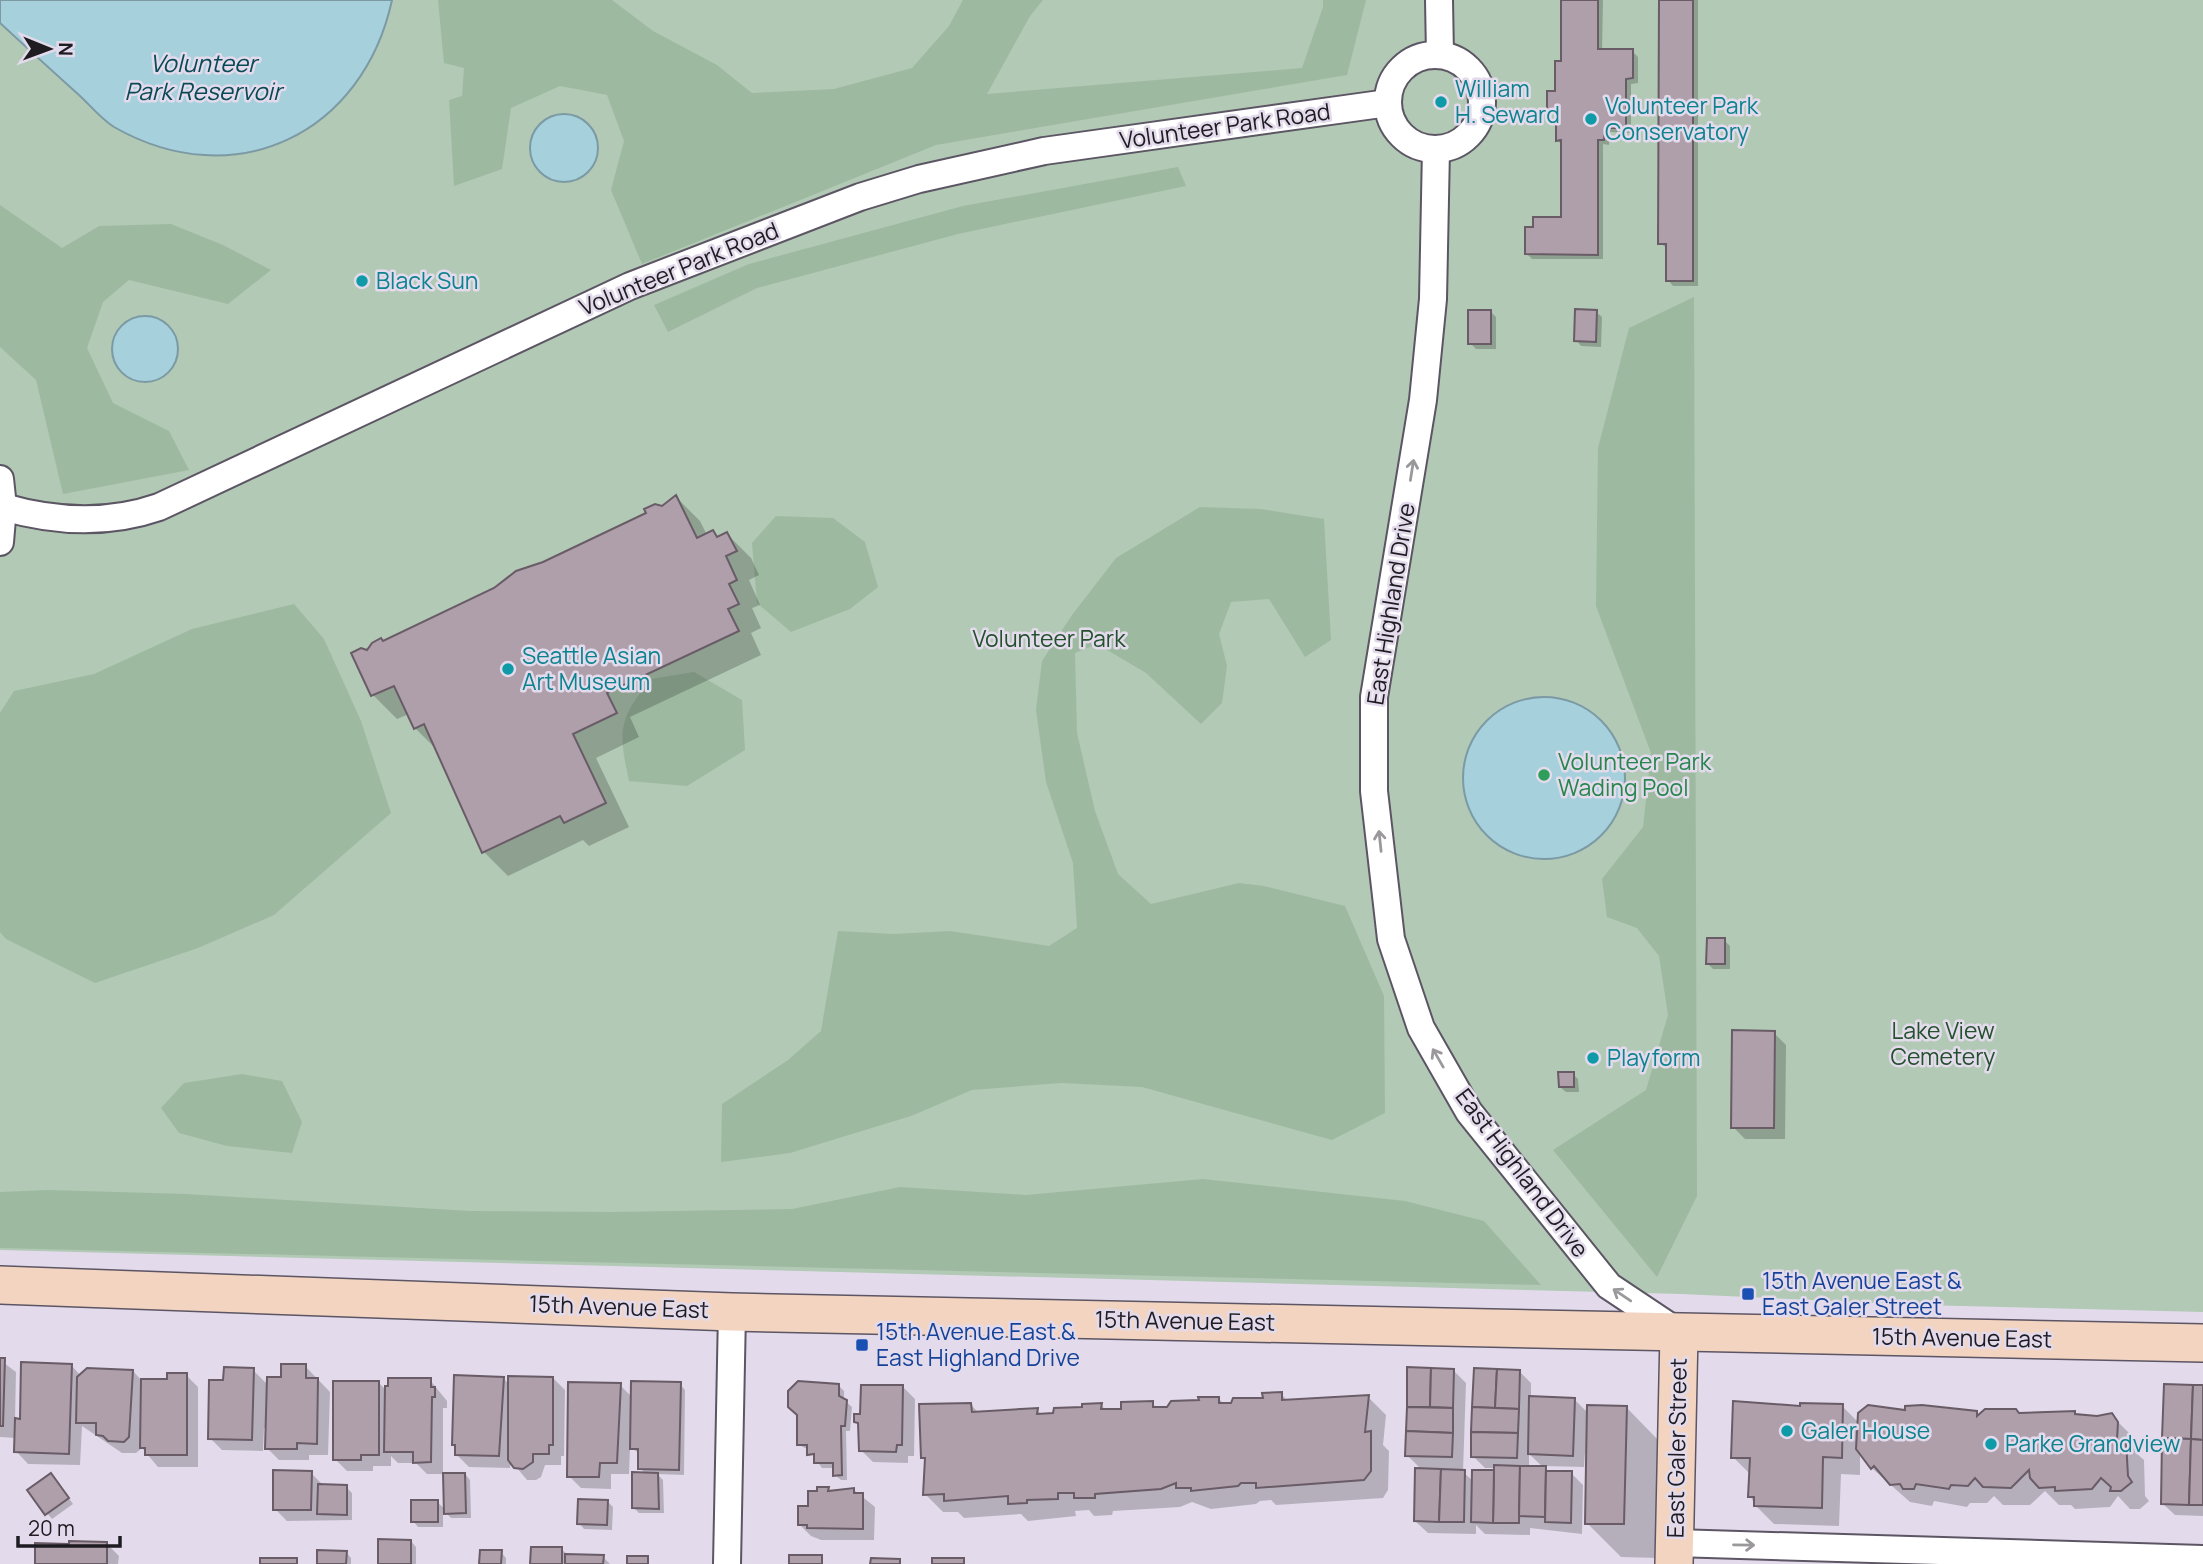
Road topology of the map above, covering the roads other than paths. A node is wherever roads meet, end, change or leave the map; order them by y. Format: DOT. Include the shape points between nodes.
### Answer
graph roads {
  1 [pos="1439,0"];
  2 [pos="1440,55"];
  3 [pos="1388,103"];
  4 [pos="1436,149"];
  5 [pos="0,479"];
  6 [pos="3,507"];
  7 [pos="0,542"];
  8 [pos="0,1285"];
  9 [pos="732,1311"];
  10 [pos="1679,1333"];
  11 [pos="2203,1343"];
  12 [pos="1675,1554"];
  13 [pos="2203,1559"];
  14 [pos="727,1564"];
  1 -- 2 [label="street"];
  2 -- 3 [label="street" via="1409,62 1391,87"];
  2 -- 4 [label="street" via="1468,68 1478,81 1482,101 1476,127 1465,139"];
  3 -- 4 [label="street" via="1391,117 1408,141"];
  3 -- 6 [label="street, Volunteer Park Road" via="1044,151 919,179 786,224 630,286 159,507 120,518 53,520"];
  10 -- 4 [label="street, East Highland Drive, one-way" via="1609,1286 1469,1112 1421,1028 1391,939 1374,791 1374,697 1424,389 1433,299"];
  5 -- 6 [label="street"];
  6 -- 7 [label="street"];
  8 -- 9 [label="street, 15th Avenue East"];
  9 -- 10 [label="street, 15th Avenue East"];
  9 -- 14 [label="street"];
  10 -- 11 [label="street, 15th Avenue East"];
  10 -- 12 [label="street, East Galer Street"];
  12 -- 13 [label="street, one-way"];
}
